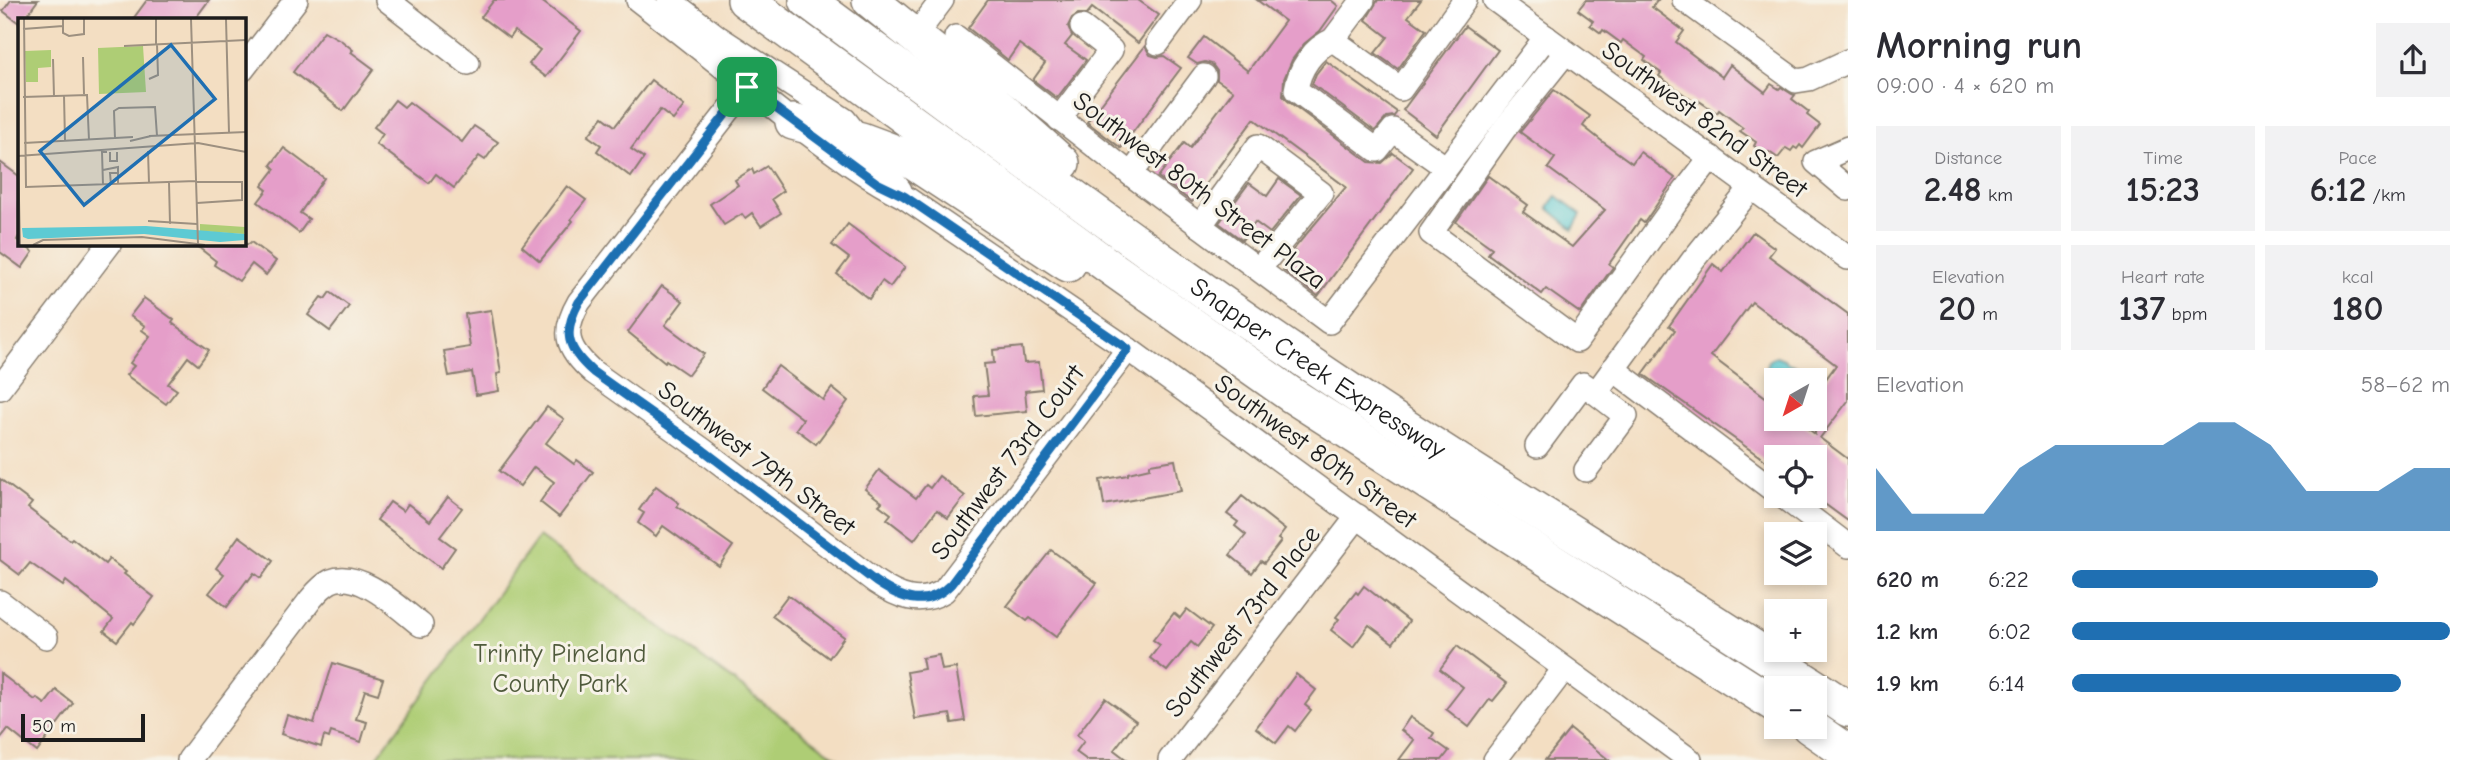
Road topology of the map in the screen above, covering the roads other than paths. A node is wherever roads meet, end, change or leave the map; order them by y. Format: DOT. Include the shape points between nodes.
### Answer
graph roads {
  1 [pos="296,0"];
  2 [pos="638,0"];
  3 [pos="669,0"];
  4 [pos="745,0"];
  5 [pos="807,0"];
  6 [pos="870,0"];
  7 [pos="942,0"];
  8 [pos="1363,0"];
  9 [pos="1465,0"];
  10 [pos="1495,0"];
  11 [pos="1684,0"];
  12 [pos="385,1"];
  13 [pos="1177,4"];
  14 [pos="927,20"];
  15 [pos="1082,27"];
  16 [pos="956,37"];
  17 [pos="1546,37"];
  18 [pos="1333,40"];
  19 [pos="1157,43"];
  20 [pos="1566,52"];
  21 [pos="1848,61"];
  22 [pos="468,63"];
  23 [pos="245,66"];
  24 [pos="1204,76"];
  25 [pos="747,87"];
  26 [pos="1059,119"];
  27 [pos="793,122"];
  28 [pos="861,140"];
  29 [pos="1848,148"];
  30 [pos="1711,157"];
  31 [pos="1445,167"];
  32 [pos="1131,174"];
  33 [pos="1752,187"];
  34 [pos="1848,189"];
  35 [pos="904,196"];
  36 [pos="1200,226"];
  37 [pos="108,245"];
  38 [pos="1848,258"];
  39 [pos="1259,269"];
  40 [pos="1214,298"];
  41 [pos="1128,349"];
  42 [pos="1613,369"];
  43 [pos="0,388"];
  44 [pos="1596,393"];
  45 [pos="1290,394"];
  46 [pos="1537,446"];
  47 [pos="1586,470"];
  48 [pos="1764,483"];
  49 [pos="1798,508"];
  50 [pos="1358,516"];
  51 [pos="1848,546"];
  52 [pos="923,600"];
  53 [pos="0,602"];
  54 [pos="421,625"];
  55 [pos="46,637"];
  56 [pos="1564,669"];
  57 [pos="1764,697"];
  58 [pos="1848,709"];
  59 [pos="1827,738"];
  60 [pos="1848,753"];
  61 [pos="190,760"];
  62 [pos="1170,760"];
  63 [pos="1496,760"];
  64 [pos="1690,760"];
  1 -- 23 [label="street"];
  2 -- 25 [label="street, Southwest 80th Street"];
  3 -- 28 [label="street, Southwest 80th Street" via="845,120"];
  4 -- 45 [label="highway, Snapper Creek Expressway"];
  5 -- 40 [label="highway, Snapper Creek Expressway"];
  6 -- 40 [label="highway" via="965,77"];
  7 -- 14 [label="street"];
  8 -- 18 [label="street"];
  9 -- 18 [label="street" via="1401,89"];
  10 -- 17 [label="street, Southwest 82nd Street"];
  11 -- 21 [label="street" via="1796,81"];
  12 -- 22 [label="street"];
  13 -- 19 [label="street"];
  15 -- 26 [label="street" via="1111,50"];
  16 -- 26 [label="street, Southwest 80th Street Plaza"];
  17 -- 20 [label="street, Southwest 82nd Street"];
  17 -- 31 [label="street, Southwest 80th Street Plaza"];
  18 -- 31 [label="street" via="1308,60 1296,90 1377,150 1393,130"];
  20 -- 30 [label="street, Southwest 82nd Street"];
  20 -- 30 [label="street" via="1505,128 1432,233 1577,341"];
  24 -- 32 [label="street"];
  25 -- 27 [label="street, Southwest 80th Street"];
  25 -- 52 [label="street, Southwest 79th Street" via="579,302 570,324 570,344 593,372 876,582 904,597"];
  26 -- 32 [label="street, Southwest 80th Street Plaza"];
  27 -- 28 [label="highway"];
  27 -- 35 [label="street, Southwest 80th Street" via="877,183"];
  28 -- 35 [label="street, Southwest 80th Street"];
  28 -- 45 [label="highway" via="915,163 1253,386"];
  29 -- 34 [label="street" via="1816,162"];
  30 -- 33 [label="street, Southwest 82nd Street"];
  31 -- 39 [label="street, Southwest 80th Street Plaza" via="1329,322"];
  32 -- 36 [label="street, Southwest 80th Street Plaza"];
  33 -- 38 [label="street, Southwest 82nd Street"];
  33 -- 42 [label="street"];
  35 -- 41 [label="street, Southwest 80th Street"];
  36 -- 39 [label="street, Southwest 80th Street Plaza"];
  36 -- 39 [label="street" via="1258,146 1321,193"];
  37 -- 43 [label="street"];
  40 -- 58 [label="highway, Snapper Creek Expressway" via="1404,427"];
  41 -- 50 [label="street, Southwest 80th Street"];
  41 -- 52 [label="street, Southwest 73rd Court" via="951,584"];
  42 -- 44 [label="street"];
  42 -- 48 [label="street"];
  44 -- 46 [label="street" via="1583,384"];
  44 -- 47 [label="street" via="1626,416"];
  45 -- 57 [label="highway, Snapper Creek Expressway"];
  49 -- 51 [label="street"];
  50 -- 56 [label="street, Southwest 80th Street"];
  50 -- 62 [label="street, Southwest 73rd Place"];
  53 -- 55 [label="street"];
  54 -- 61 [label="street" via="367,585 350,579 331,581 311,599"];
  56 -- 63 [label="street"];
  56 -- 64 [label="street, Southwest 80th Street"];
  59 -- 60 [label="highway"];
}
